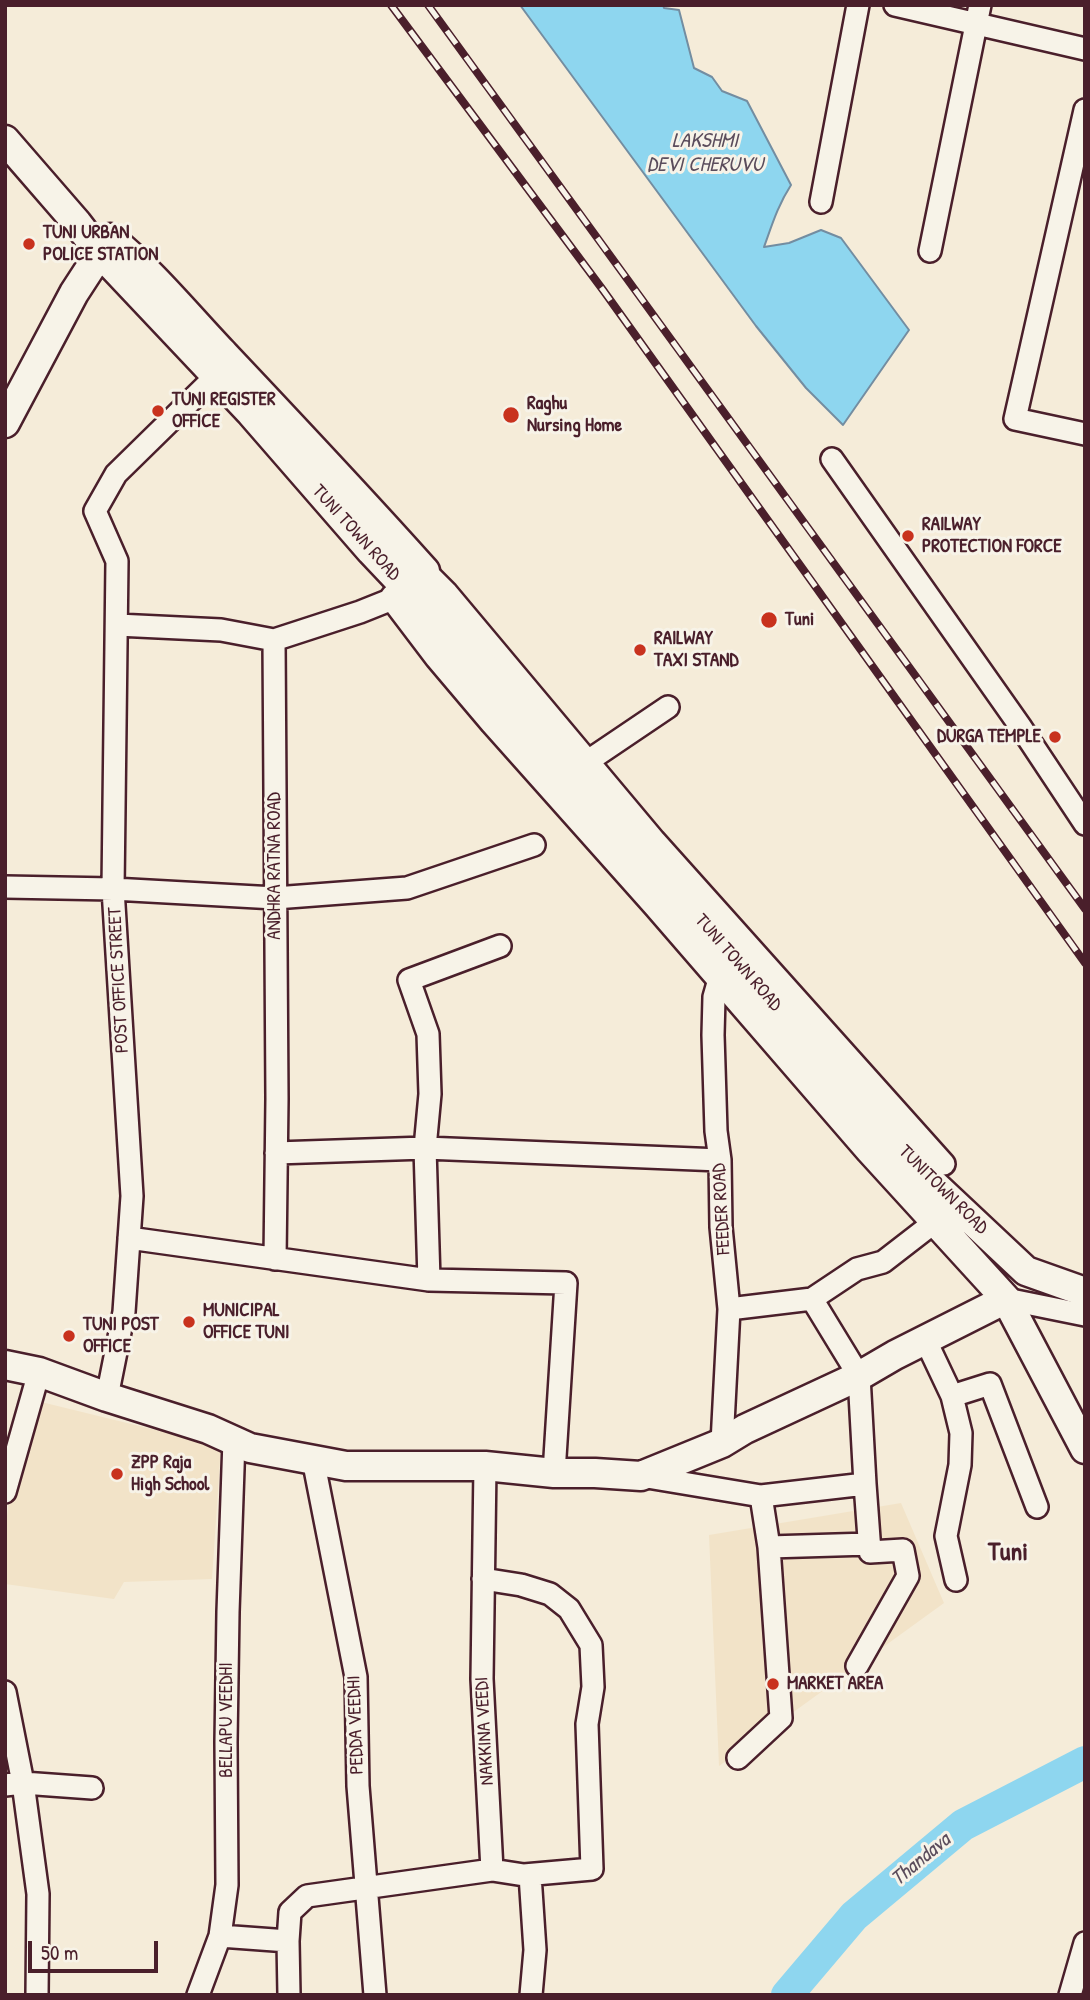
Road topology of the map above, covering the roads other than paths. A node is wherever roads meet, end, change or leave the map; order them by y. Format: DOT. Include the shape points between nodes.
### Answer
graph roads {
  1 [pos="858,5"];
  2 [pos="907,7"];
  3 [pos="978,15"];
  4 [pos="1084,46"];
  5 [pos="1085,110"];
  6 [pos="5,116"];
  7 [pos="5,140"];
  8 [pos="821,202"];
  9 [pos="109,245"];
  10 [pos="930,251"];
  11 [pos="216,376"];
  12 [pos="5,423"];
  13 [pos="1085,434"];
  14 [pos="832,460"];
  15 [pos="418,593"];
  16 [pos="117,625"];
  17 [pos="274,640"];
  18 [pos="668,707"];
  19 [pos="588,761"];
  20 [pos="1085,824"];
  21 [pos="534,845"];
  22 [pos="5,887"];
  23 [pos="113,889"];
  24 [pos="275,898"];
  25 [pos="500,946"];
  26 [pos="720,976"];
  27 [pos="822,1059"];
  28 [pos="425,1149"];
  29 [pos="276,1153"];
  30 [pos="720,1160"];
  31 [pos="944,1164"];
  32 [pos="936,1221"];
  33 [pos="129,1238"];
  34 [pos="275,1259"];
  35 [pos="429,1280"];
  36 [pos="1085,1292"];
  37 [pos="812,1298"];
  38 [pos="1006,1299"];
  39 [pos="729,1309"];
  40 [pos="1085,1315"];
  41 [pos="925,1339"];
  42 [pos="5,1365"];
  43 [pos="39,1372"];
  44 [pos="859,1376"];
  45 [pos="952,1396"];
  46 [pos="107,1397"];
  47 [pos="234,1440"];
  48 [pos="722,1443"];
  49 [pos="1085,1449"];
  50 [pos="313,1459"];
  51 [pos="485,1466"];
  52 [pos="554,1473"];
  53 [pos="640,1476"];
  54 [pos="864,1484"];
  55 [pos="5,1492"];
  56 [pos="761,1496"];
  57 [pos="1037,1507"];
  58 [pos="869,1544"];
  59 [pos="769,1547"];
  60 [pos="483,1579"];
  61 [pos="956,1580"];
  62 [pos="857,1667"];
  63 [pos="5,1692"];
  64 [pos="738,1758"];
  65 [pos="14,1784"];
  66 [pos="92,1788"];
  67 [pos="492,1870"];
  68 [pos="530,1875"];
  69 [pos="366,1888"];
  70 [pos="220,1936"];
  71 [pos="288,1941"];
  72 [pos="1085,1943"];
  73 [pos="37,1995"];
  74 [pos="198,1995"];
  75 [pos="289,1995"];
  76 [pos="375,1995"];
  77 [pos="531,1995"];
  78 [pos="1070,1995"];
  1 -- 8 [label="street"];
  2 -- 3 [label="street"];
  3 -- 4 [label="street"];
  3 -- 10 [label="street"];
  5 -- 13 [label="street" via="1015,419"];
  6 -- 9 [label="street, TUNI TOWN ROAD"];
  7 -- 9 [label="street, TUNI TOWN ROAD" via="77,223"];
  9 -- 11 [label="street, TUNI TOWN ROAD"];
  9 -- 12 [label="street" via="74,293"];
  9 -- 15 [label="street, TUNI TOWN ROAD" via="151,276 267,399"];
  11 -- 15 [label="street, TUNI TOWN ROAD" via="371,551"];
  11 -- 16 [label="street, POST OFFICE STREET" via="116,474 95,511 117,561"];
  14 -- 20 [label="street"];
  15 -- 17 [label="street"];
  15 -- 19 [label="street" via="447,593"];
  15 -- 26 [label="street" via="439,656"];
  15 -- 27 [label="street, TUNI TOWN ROAD"];
  16 -- 17 [label="street" via="221,630"];
  16 -- 23 [label="street, POST OFFICE STREET"];
  17 -- 24 [label="street, ANDHRA RATNA ROAD"];
  18 -- 19 [label="street"];
  19 -- 31 [label="street"];
  21 -- 24 [label="street" via="407,888"];
  22 -- 23 [label="street"];
  23 -- 24 [label="street"];
  23 -- 33 [label="street, POST OFFICE STREET" via="132,1196"];
  24 -- 29 [label="street, ANDHRA RATNA ROAD"];
  25 -- 28 [label="street" via="409,979 428,1034 430,1094"];
  26 -- 30 [label="street, FEEDER ROAD" via="713,1035"];
  26 -- 32 [label="street"];
  27 -- 36 [label="street, TUNITOWN ROAD" via="928,1179 1026,1271"];
  28 -- 29 [label="street"];
  28 -- 30 [label="street"];
  28 -- 35 [label="street"];
  29 -- 34 [label="street, ANDHRA RATNA ROAD"];
  30 -- 39 [label="street, FEEDER ROAD"];
  32 -- 37 [label="street" via="883,1262 857,1269"];
  32 -- 38 [label="street"];
  33 -- 34 [label="street"];
  33 -- 46 [label="street, POST OFFICE STREET" via="124,1312"];
  34 -- 35 [label="street"];
  35 -- 52 [label="street" via="566,1283"];
  37 -- 39 [label="street"];
  37 -- 44 [label="street"];
  38 -- 40 [label="street"];
  38 -- 41 [label="street"];
  38 -- 49 [label="street"];
  39 -- 48 [label="street, FEEDER ROAD"];
  41 -- 44 [label="street"];
  41 -- 45 [label="street"];
  42 -- 43 [label="street"];
  43 -- 46 [label="street"];
  43 -- 55 [label="street"];
  44 -- 48 [label="street"];
  44 -- 54 [label="street"];
  45 -- 57 [label="street" via="990,1384"];
  45 -- 61 [label="street" via="961,1433 946,1536"];
  46 -- 47 [label="street"];
  47 -- 50 [label="street" via="250,1448"];
  47 -- 70 [label="street, BELLAPU VEEDHI" via="226,1716 228,1885"];
  48 -- 53 [label="street"];
  50 -- 51 [label="street" via="346,1466"];
  50 -- 69 [label="street, PEDDA VEEDHI" via="356,1676"];
  51 -- 52 [label="street"];
  51 -- 60 [label="street, NAKKINA VEEDI"];
  52 -- 53 [label="street"];
  53 -- 56 [label="street"];
  54 -- 56 [label="street"];
  54 -- 58 [label="street"];
  56 -- 59 [label="street"];
  58 -- 59 [label="street"];
  58 -- 62 [label="street" via="870,1552 902,1549 908,1576"];
  59 -- 64 [label="street" via="781,1718"];
  60 -- 67 [label="street, NAKKINA VEEDI" via="482,1679"];
  60 -- 68 [label="street" via="550,1594 569,1609 591,1644 593,1688 587,1724 592,1869"];
  63 -- 65 [label="street"];
  65 -- 66 [label="street"];
  65 -- 73 [label="street" via="38,1894"];
  67 -- 68 [label="street"];
  67 -- 69 [label="street"];
  68 -- 77 [label="street" via="535,1950"];
  69 -- 71 [label="street" via="307,1896 290,1912"];
  69 -- 76 [label="street, PEDDA VEEDHI"];
  70 -- 71 [label="street"];
  70 -- 74 [label="street, BELLAPU VEEDHI"];
  71 -- 75 [label="street"];
  72 -- 78 [label="street"];
}
